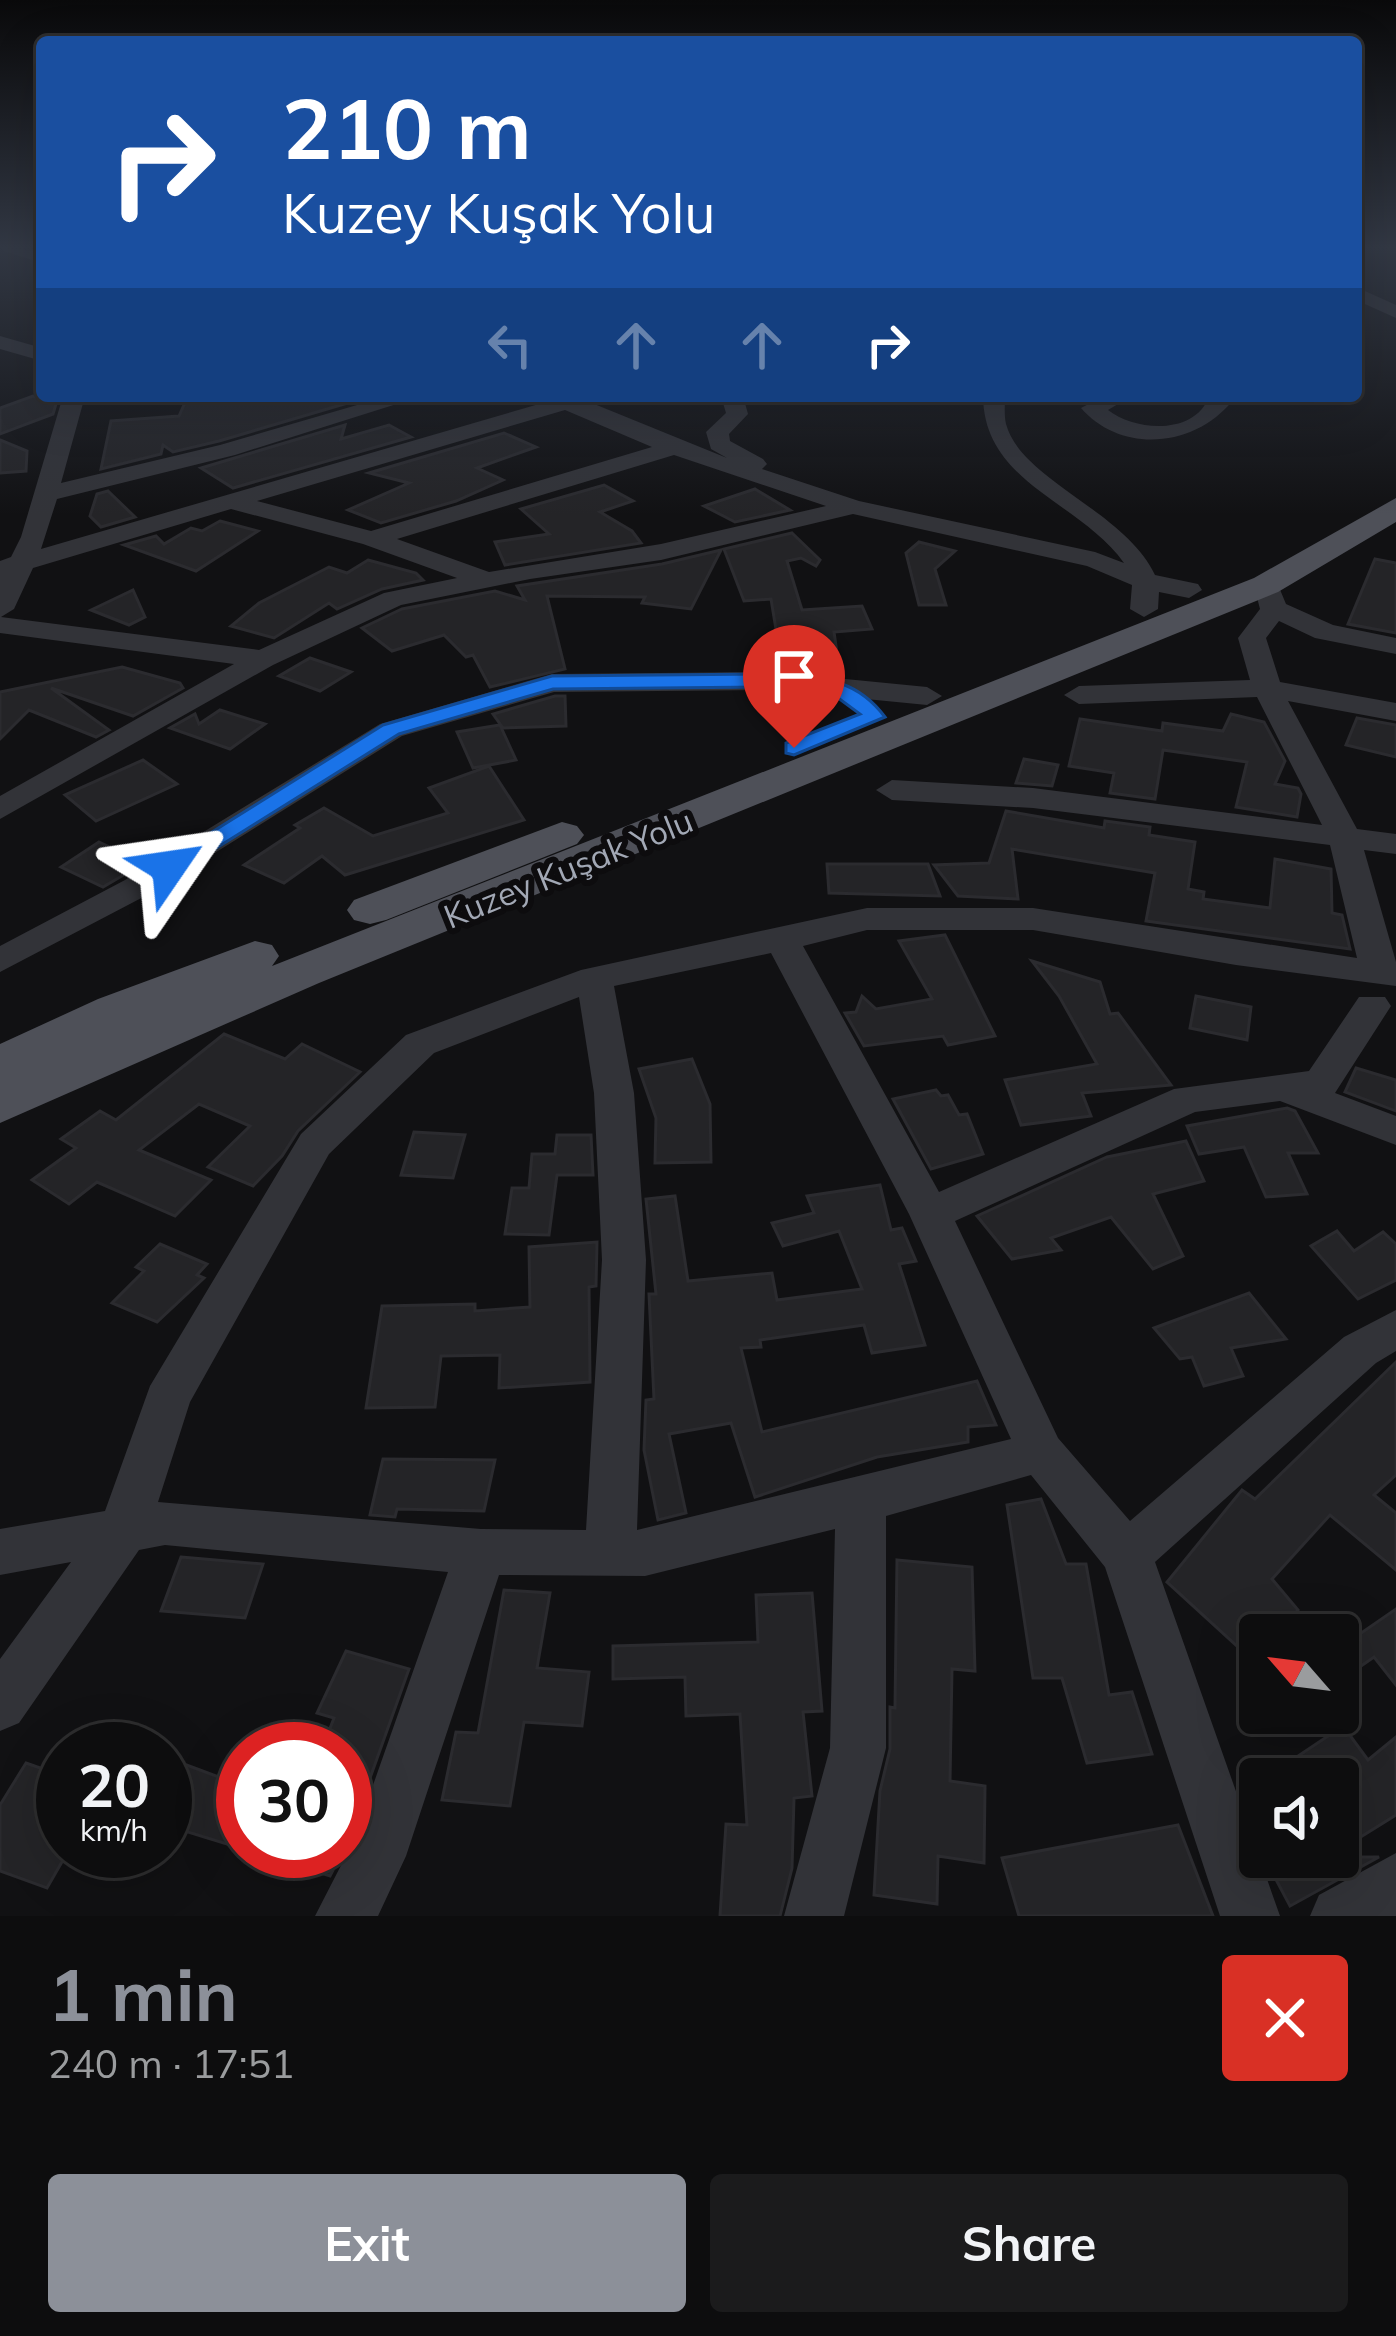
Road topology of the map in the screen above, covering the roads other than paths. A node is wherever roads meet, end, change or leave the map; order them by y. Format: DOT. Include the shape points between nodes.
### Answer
graph roads {
  1 [pos="0,342"];
  2 [pos="36,353"];
  3 [pos="72,402"];
  4 [pos="391,402"];
  5 [pos="551,402"];
  6 [pos="734,402"];
  7 [pos="993,402"];
  8 [pos="1109,402"];
  9 [pos="1220,402"];
  10 [pos="608,405"];
  11 [pos="674,448"];
  12 [pos="1396,478"];
  13 [pos="799,490"];
  14 [pos="46,494"];
  15 [pos="236,503"];
  16 [pos="853,507"];
  17 [pos="1396,508"];
  18 [pos="371,539"];
  19 [pos="7,565"];
  20 [pos="487,580"];
  21 [pos="1145,595"];
  22 [pos="1270,597"];
  23 [pos="0,609"];
  24 [pos="0,625"];
  25 [pos="1396,646"];
  26 [pos="263,659"];
  27 [pos="835,686"];
  28 [pos="1267,688"];
  29 [pos="1079,695"];
  30 [pos="927,696"];
  31 [pos="1396,712"];
  32 [pos="874,717"];
  33 [pos="892,790"];
  34 [pos="0,809"];
  35 [pos="1344,836"];
  36 [pos="1396,844"];
  37 [pos="782,940"];
  38 [pos="0,961"];
  39 [pos="594,978"];
  40 [pos="1378,987"];
  41 [pos="0,1065"];
  42 [pos="1282,1088"];
  43 [pos="0,1105"];
  44 [pos="1396,1131"];
  45 [pos="930,1214"];
  46 [pos="1396,1328"];
  47 [pos="1041,1452"];
  48 [pos="861,1502"];
  49 [pos="124,1531"];
  50 [pos="0,1552"];
  51 [pos="481,1552"];
  52 [pos="610,1555"];
  53 [pos="1127,1555"];
  54 [pos="0,1703"];
  55 [pos="1396,1883"];
  56 [pos="345,1916"];
  57 [pos="814,1916"];
  58 [pos="1250,1916"];
  59 [pos="1340,1916"];
  1 -- 2 [label="street"];
  3 -- 14 [label="street"];
  4 -- 14 [label="street"];
  5 -- 15 [label="street"];
  6 -- 13 [label="street" via="737,414 717,432 719,444"];
  7 -- 21 [label="street" via="996,434 1071,506 1113,534"];
  8 -- 9 [label="street" via="1092,408 1132,428 1172,432 1202,422"];
  10 -- 11 [label="street"];
  11 -- 13 [label="street"];
  11 -- 18 [label="street"];
  12 -- 21 [label="main road, Kuzey Kuşak Yolu" via="1278,550 1189,590"];
  13 -- 16 [label="street"];
  14 -- 19 [label="street"];
  15 -- 18 [label="street"];
  15 -- 19 [label="street"];
  16 -- 20 [label="street" via="661,552"];
  16 -- 21 [label="street" via="1095,560"];
  17 -- 22 [label="main road, Kuzey Kuşak Yolu"];
  18 -- 20 [label="street"];
  19 -- 23 [label="street"];
  20 -- 26 [label="street" via="393,599"];
  21 -- 30 [label="main road, Kuzey Kuşak Yolu"];
  22 -- 25 [label="street" via="1325,632"];
  22 -- 28 [label="street" via="1252,638"];
  22 -- 43 [label="main road, Kuzey Kuşak Yolu" via="302,972"];
  24 -- 26 [label="street"];
  26 -- 34 [label="street"];
  27 -- 30 [label="street"];
  27 -- 32 [label="street"];
  27 -- 38 [label="street" via="552,683 391,730"];
  28 -- 29 [label="street"];
  28 -- 31 [label="street"];
  28 -- 35 [label="street"];
  30 -- 32 [label="main road, Kuzey Kuşak Yolu"];
  32 -- 41 [label="main road, Kuzey Kuşak Yolu" via="116,1011"];
  33 -- 35 [label="street" via="1034,798"];
  35 -- 36 [label="street"];
  35 -- 40 [label="street"];
  37 -- 39 [label="street"];
  37 -- 40 [label="street" via="867,919 1033,919"];
  37 -- 45 [label="street"];
  39 -- 49 [label="street" via="420,1044 314,1144 167,1400"];
  39 -- 52 [label="street" via="614,1093 624,1260"];
  40 -- 42 [label="street" via="1321,1083"];
  42 -- 44 [label="street"];
  42 -- 45 [label="street" via="1188,1099"];
  45 -- 47 [label="street"];
  46 -- 53 [label="street" via="1360,1350"];
  47 -- 48 [label="street"];
  47 -- 53 [label="street"];
  48 -- 52 [label="street"];
  48 -- 57 [label="street" via="858,1748"];
  49 -- 50 [label="street"];
  49 -- 51 [label="street" via="165,1523"];
  49 -- 54 [label="street"];
  51 -- 52 [label="street"];
  51 -- 56 [label="street" via="376,1856"];
  53 -- 58 [label="street"];
  55 -- 59 [label="street"];
}
